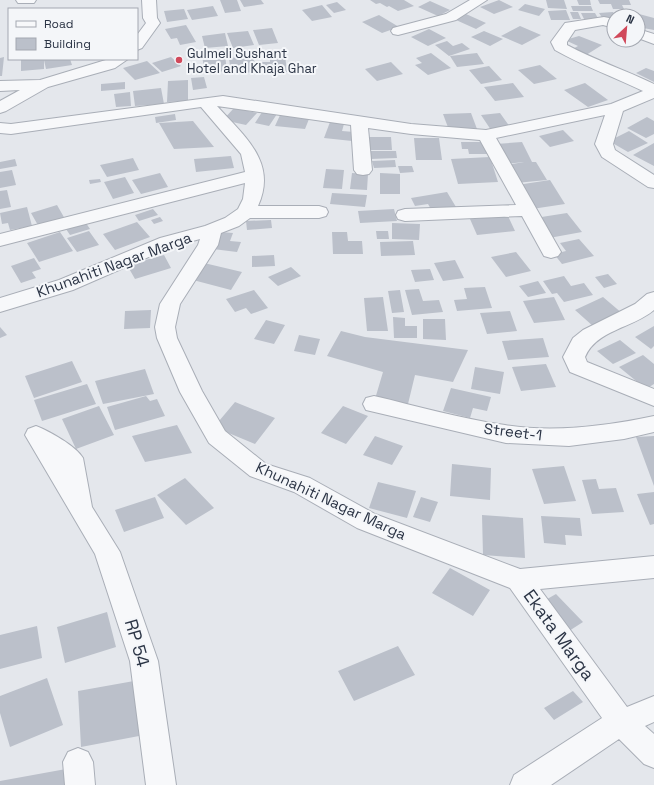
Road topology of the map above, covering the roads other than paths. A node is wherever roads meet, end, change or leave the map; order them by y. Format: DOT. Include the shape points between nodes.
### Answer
graph roads {
  1 [pos="23,0"];
  2 [pos="29,0"];
  3 [pos="149,0"];
  4 [pos="480,0"];
  5 [pos="606,22"];
  6 [pos="398,32"];
  7 [pos="138,43"];
  8 [pos="118,60"];
  9 [pos="42,84"];
  10 [pos="0,86"];
  11 [pos="654,91"];
  12 [pos="205,102"];
  13 [pos="0,108"];
  14 [pos="616,108"];
  15 [pos="359,121"];
  16 [pos="0,128"];
  17 [pos="486,135"];
  18 [pos="363,170"];
  19 [pos="255,176"];
  20 [pos="654,183"];
  21 [pos="528,210"];
  22 [pos="246,212"];
  23 [pos="319,212"];
  24 [pos="405,215"];
  25 [pos="212,230"];
  26 [pos="0,240"];
  27 [pos="551,252"];
  28 [pos="654,299"];
  29 [pos="0,304"];
  30 [pos="654,398"];
  31 [pos="374,404"];
  32 [pos="654,424"];
  33 [pos="81,511"];
  34 [pos="654,567"];
  35 [pos="519,580"];
  36 [pos="654,709"];
  37 [pos="621,722"];
  38 [pos="654,754"];
  39 [pos="161,785"];
  40 [pos="525,785"];
  1 -- 2 [label="street"];
  3 -- 7 [label="street" via="152,22"];
  4 -- 6 [label="street" via="451,17"];
  5 -- 11 [label="street" via="570,26 560,42 560,47 583,60 625,76"];
  8 -- 9 [label="street" via="110,65"];
  9 -- 10 [label="street"];
  9 -- 13 [label="street"];
  11 -- 14 [label="street"];
  12 -- 15 [label="street" via="223,101"];
  12 -- 16 [label="street" via="11,129"];
  12 -- 19 [label="street" via="249,153"];
  14 -- 17 [label="street"];
  14 -- 20 [label="street" via="604,144 608,153"];
  15 -- 17 [label="street" via="411,130"];
  15 -- 18 [label="street"];
  17 -- 21 [label="street"];
  19 -- 22 [label="street" via="252,200"];
  19 -- 26 [label="street"];
  21 -- 24 [label="street"];
  21 -- 27 [label="street"];
  22 -- 23 [label="street"];
  22 -- 25 [label="street" via="232,222"];
  25 -- 29 [label="street, Khunahiti Nagar Marga" via="168,242 66,285"];
  25 -- 35 [label="street, Khunahiti Nagar Marga" via="208,245 170,304 165,327 167,338 190,392 217,437 258,470 302,485 366,521"];
  28 -- 30 [label="street" via="642,309 590,335 580,343 574,357 578,367"];
  31 -- 32 [label="street, Street-1" via="506,434 569,437 624,432"];
  33 -- 39 [label="street, RP 54" via="107,552 144,661"];
  34 -- 35 [label="street, Ekata Marga"];
  35 -- 37 [label="street, Ekata Marga"];
  36 -- 37 [label="street"];
  37 -- 38 [label="street, Ekata Marga"];
  37 -- 40 [label="street"];
}
